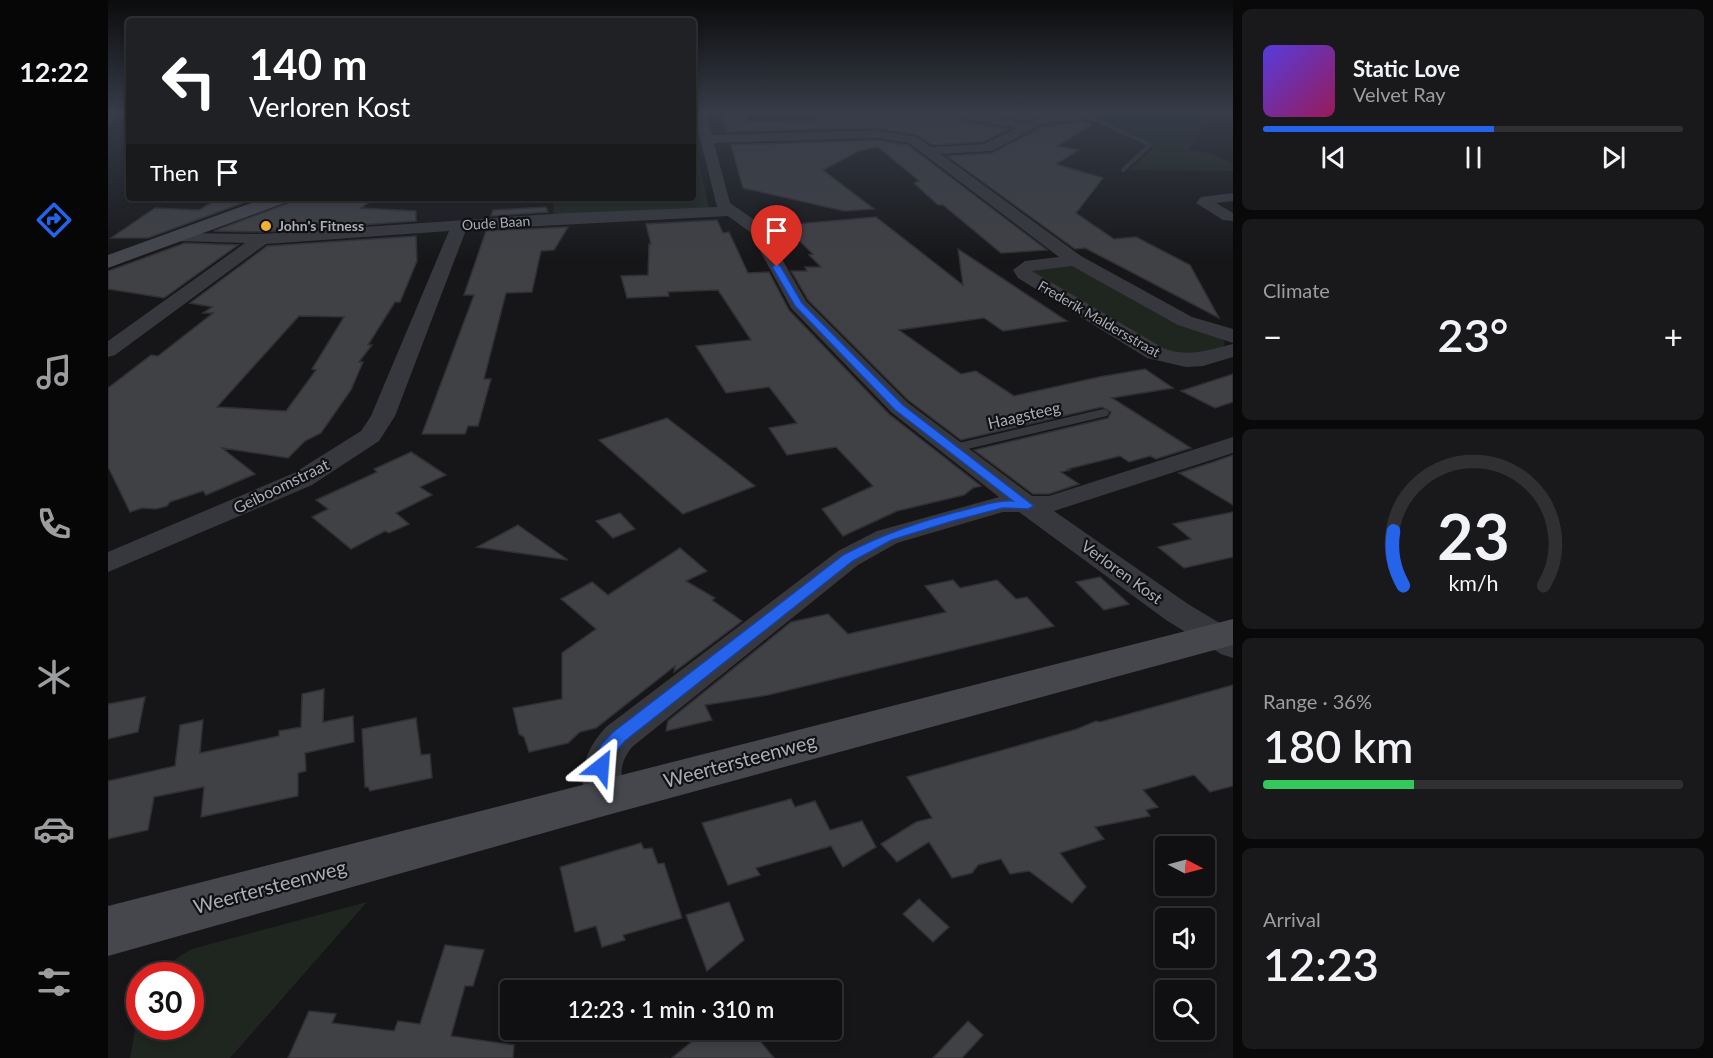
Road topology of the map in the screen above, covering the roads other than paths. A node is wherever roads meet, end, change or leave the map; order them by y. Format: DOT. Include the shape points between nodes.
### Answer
graph roads {
  1 [pos="712,162"];
  2 [pos="945,162"];
  3 [pos="1233,197"];
  4 [pos="273,201"];
  5 [pos="729,211"];
  6 [pos="1229,217"];
  7 [pos="460,225"];
  8 [pos="180,237"];
  9 [pos="262,239"];
  10 [pos="1075,260"];
  11 [pos="108,262"];
  12 [pos="1233,337"];
  13 [pos="1233,350"];
  14 [pos="108,351"];
  15 [pos="1103,413"];
  16 [pos="1233,445"];
  17 [pos="951,449"];
  18 [pos="1028,506"];
  19 [pos="109,562"];
  20 [pos="1228,638"];
  21 [pos="604,797"];
  22 [pos="108,931"];
  1 -- 5 [label="street" via="723,205"];
  2 -- 10 [label="street"];
  3 -- 6 [label="street" via="1204,203"];
  4 -- 8 [label="main road"];
  5 -- 7 [label="street, Oude Baan"];
  5 -- 17 [label="street, Verloren Kost" via="757,229 798,304 899,407"];
  7 -- 9 [label="street, Oude Baan"];
  7 -- 19 [label="street, Geiboomstraat" via="382,416 370,435 303,479"];
  8 -- 9 [label="street, Oude Baan"];
  8 -- 11 [label="main road"];
  9 -- 14 [label="street"];
  10 -- 12 [label="street" via="1185,321"];
  10 -- 13 [label="street, Frederik Maldersstraat" via="1032,265 1022,270 1171,360 1198,362"];
  15 -- 17 [label="lane, Haagsteeg"];
  16 -- 18 [label="street" via="1052,504"];
  17 -- 18 [label="street, Verloren Kost"];
  18 -- 20 [label="street, Verloren Kost" via="1177,612"];
  18 -- 21 [label="street" via="1002,504 948,518 887,537 848,558 619,736 608,750 599,774"];
  20 -- 21 [label="main road, Weertersteenweg"];
  21 -- 22 [label="main road, Weertersteenweg"];
}
